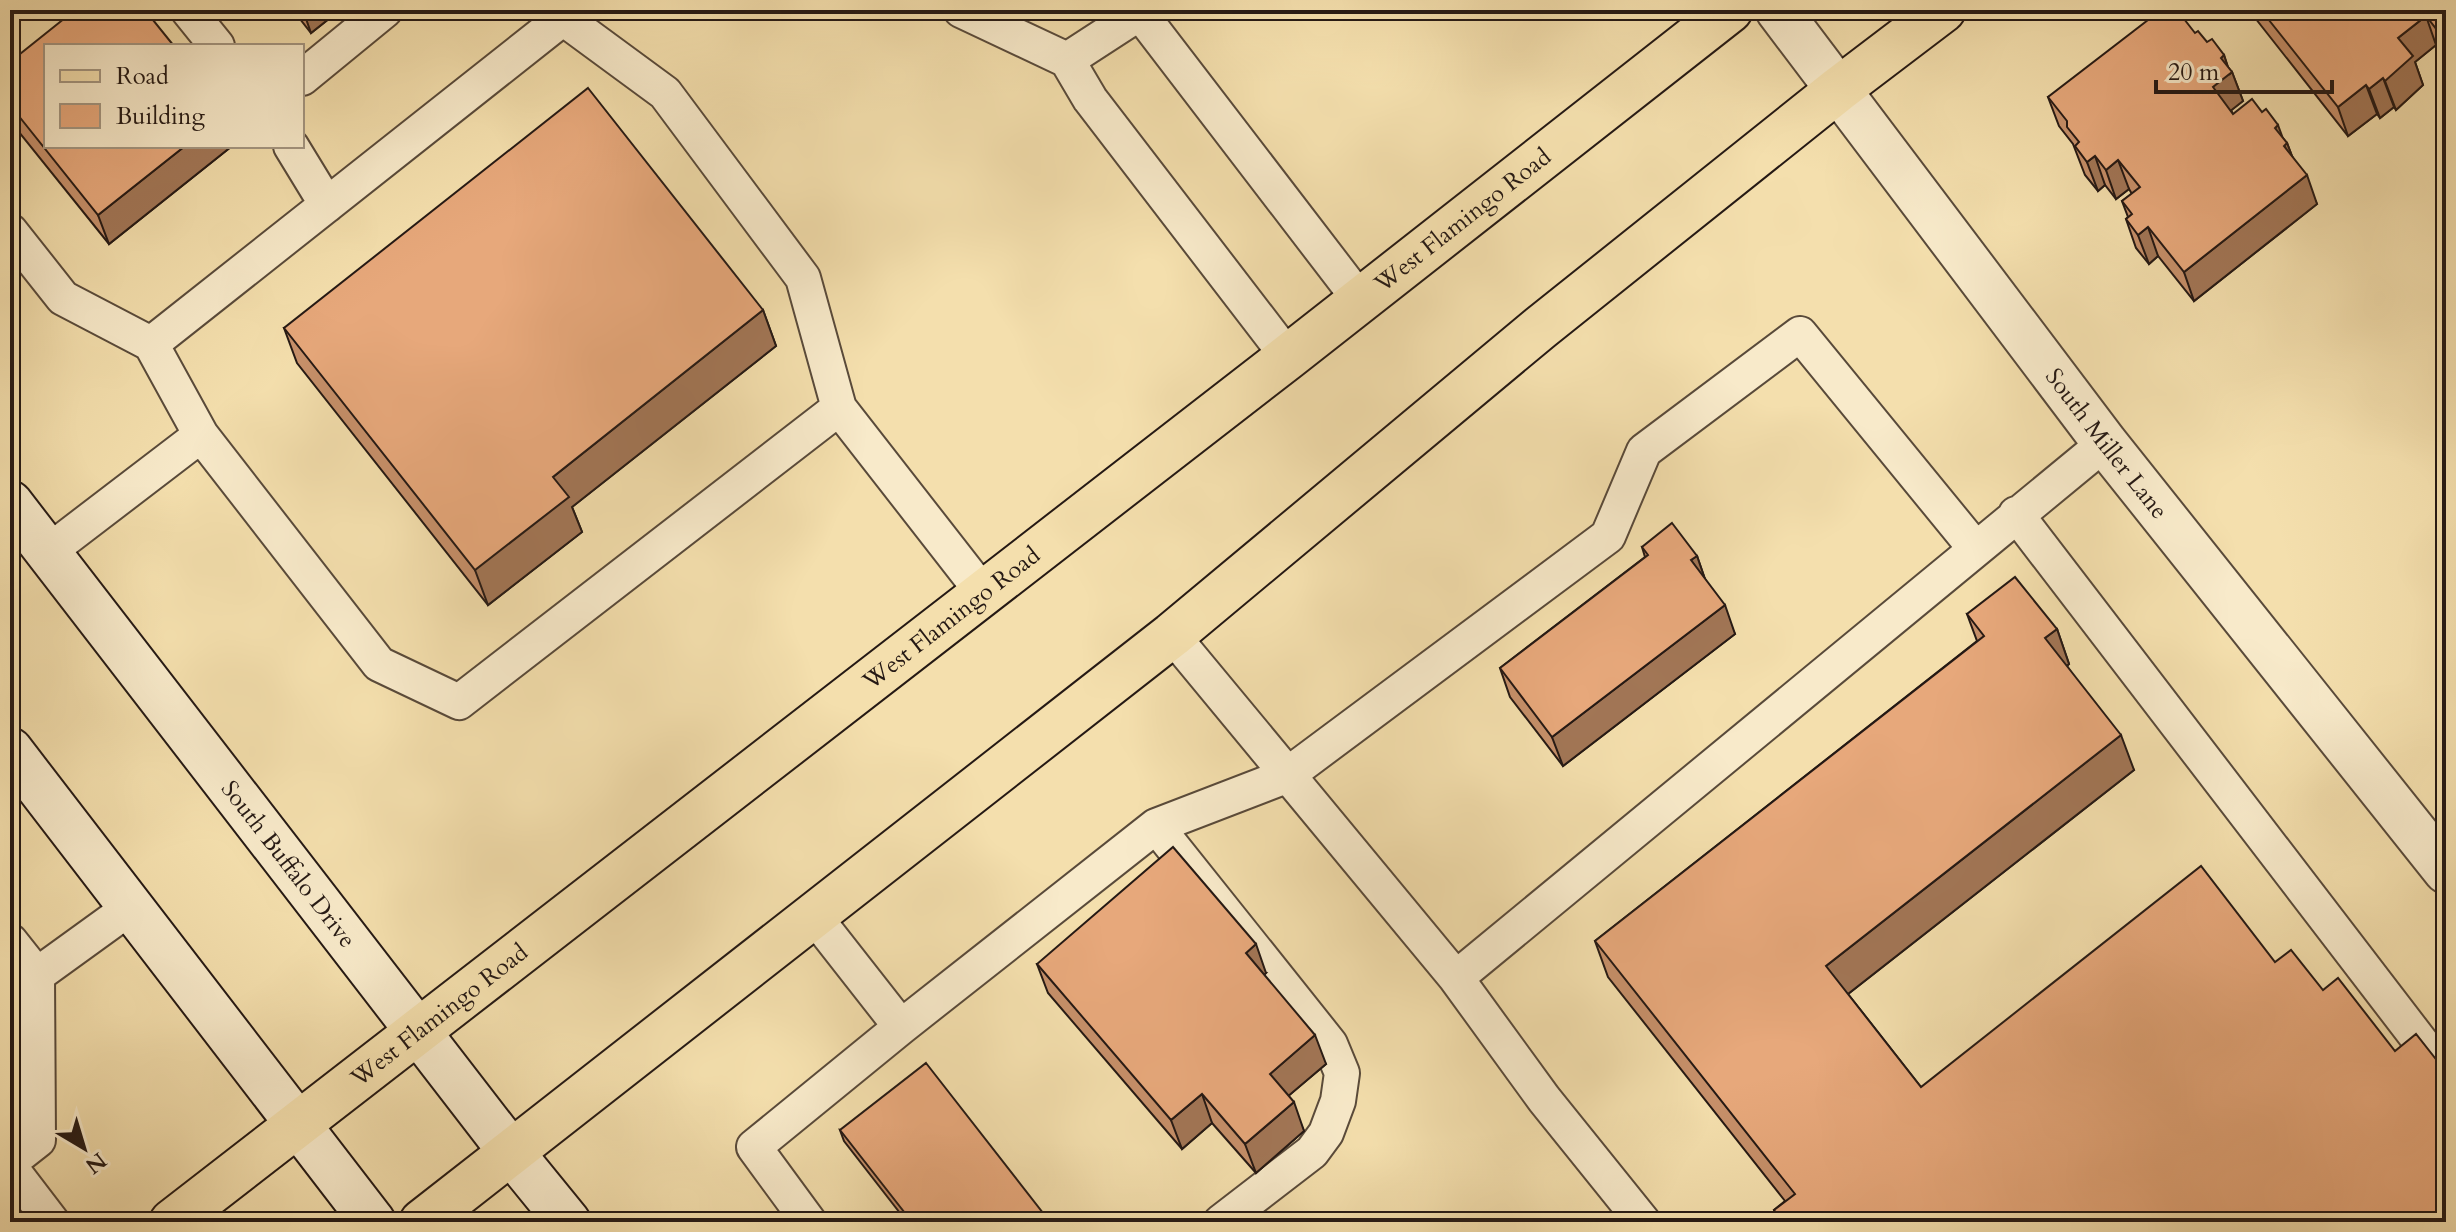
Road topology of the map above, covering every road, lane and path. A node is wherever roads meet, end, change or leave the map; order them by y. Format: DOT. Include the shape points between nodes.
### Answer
graph roads {
  1 [pos="188,10"];
  2 [pos="385,10"];
  3 [pos="961,10"];
  4 [pos="1730,10"];
  5 [pos="1778,10"];
  6 [pos="1943,10"];
  7 [pos="1142,12"];
  8 [pos="560,14"];
  9 [pos="215,44"];
  10 [pos="1067,60"];
  11 [pos="304,76"];
  12 [pos="1839,89"];
  13 [pos="292,148"];
  14 [pos="327,205"];
  15 [pos="10,231"];
  16 [pos="1360,300"];
  17 [pos="151,344"];
  18 [pos="1288,357"];
  19 [pos="839,408"];
  20 [pos="201,435"];
  21 [pos="2105,443"];
  22 [pos="10,503"];
  23 [pos="2016,514"];
  24 [pos="1975,548"];
  25 [pos="48,552"];
  26 [pos="984,594"];
  27 [pos="1172,635"];
  28 [pos="15,767"];
  29 [pos="1286,776"];
  30 [pos="1156,826"];
  31 [pos="2446,871"];
  32 [pos="131,907"];
  33 [pos="814,916"];
  34 [pos="10,941"];
  35 [pos="37,975"];
  36 [pos="1456,978"];
  37 [pos="901,1027"];
  38 [pos="420,1031"];
  39 [pos="2446,1075"];
  40 [pos="297,1125"];
  41 [pos="511,1152"];
  42 [pos="10,1164"];
  43 [pos="52,1222"];
  44 [pos="172,1222"];
  45 [pos="373,1222"];
  46 [pos="422,1222"];
  47 [pos="568,1222"];
  48 [pos="809,1222"];
  49 [pos="1221,1222"];
  50 [pos="1643,1222"];
  1 -- 9 [label="lane"];
  2 -- 11 [label="lane"];
  3 -- 10 [label="lane"];
  4 -- 16 [label="main road, West Flamingo Road"];
  5 -- 12 [label="main road, South Miller Lane"];
  6 -- 12 [label="main road"];
  7 -- 10 [label="lane"];
  7 -- 16 [label="lane"];
  8 -- 14 [label="lane"];
  8 -- 19 [label="lane" via="665,93 803,278"];
  10 -- 18 [label="lane" via="1090,99"];
  12 -- 21 [label="main road, South Miller Lane"];
  12 -- 27 [label="main road" via="1540,328"];
  13 -- 14 [label="lane"];
  14 -- 17 [label="lane"];
  15 -- 17 [label="lane" via="63,298"];
  16 -- 18 [label="main road, West Flamingo Road"];
  17 -- 20 [label="lane"];
  18 -- 26 [label="main road, West Flamingo Road"];
  19 -- 20 [label="lane" via="459,702 379,664"];
  19 -- 26 [label="lane"];
  20 -- 25 [label="lane"];
  21 -- 23 [label="lane"];
  21 -- 31 [label="main road, South Miller Lane"];
  22 -- 25 [label="main road, South Buffalo Drive"];
  23 -- 24 [label="lane"];
  23 -- 39 [label="lane"];
  24 -- 29 [label="lane" via="1800,334 1644,451 1608,536"];
  24 -- 36 [label="lane"];
  25 -- 38 [label="main road, South Buffalo Drive"];
  26 -- 38 [label="main road, West Flamingo Road"];
  27 -- 29 [label="lane"];
  27 -- 33 [label="main road"];
  28 -- 32 [label="main road"];
  29 -- 30 [label="lane"];
  29 -- 36 [label="lane"];
  30 -- 37 [label="lane"];
  30 -- 49 [label="lane" via="1330,1044 1342,1073 1338,1101 1312,1152"];
  32 -- 35 [label="lane"];
  32 -- 40 [label="main road"];
  33 -- 37 [label="lane"];
  33 -- 41 [label="main road"];
  34 -- 35 [label="lane"];
  35 -- 42 [label="lane" via="38,1140"];
  36 -- 50 [label="lane"];
  37 -- 48 [label="lane" via="754,1147"];
  38 -- 40 [label="main road, West Flamingo Road"];
  38 -- 41 [label="main road, South Buffalo Drive"];
  40 -- 44 [label="main road, West Flamingo Road"];
  40 -- 45 [label="main road"];
  41 -- 46 [label="main road"];
  41 -- 47 [label="main road, South Buffalo Drive"];
  42 -- 43 [label="lane"];
}
